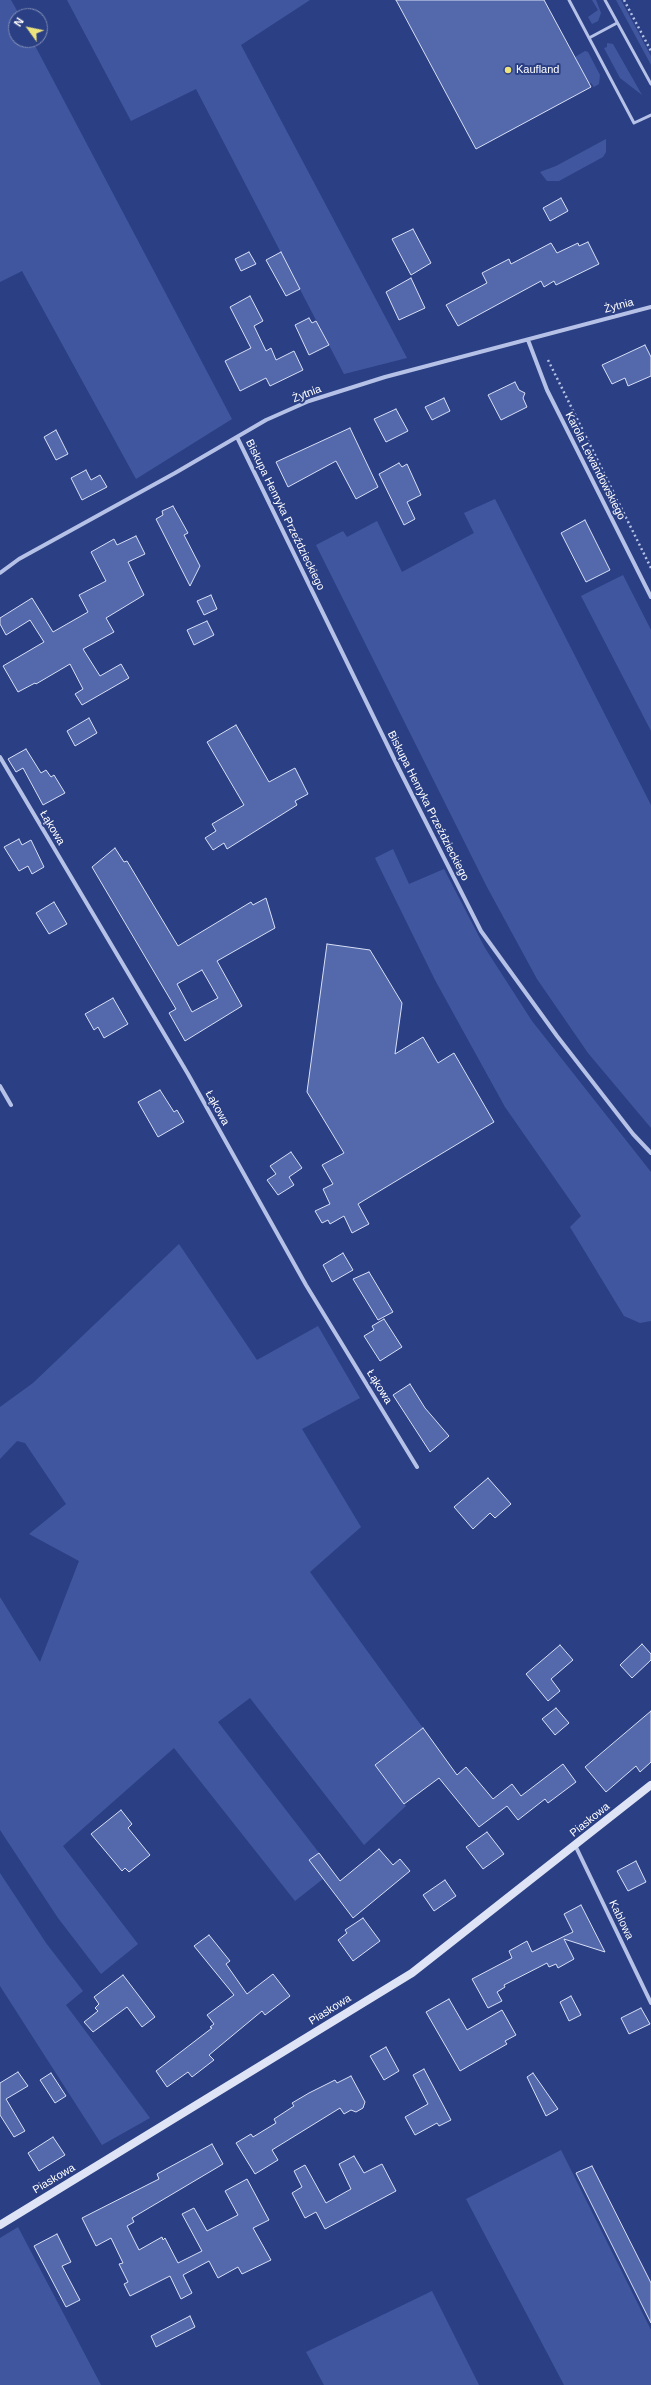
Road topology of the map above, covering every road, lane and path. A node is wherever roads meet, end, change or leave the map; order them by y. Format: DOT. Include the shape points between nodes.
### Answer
graph roads {
  1 [pos="569,0"];
  2 [pos="605,0"];
  3 [pos="624,0"];
  4 [pos="618,23"];
  5 [pos="589,38"];
  6 [pos="651,51"];
  7 [pos="651,84"];
  8 [pos="651,115"];
  9 [pos="651,307"];
  10 [pos="528,340"];
  11 [pos="547,358"];
  12 [pos="237,437"];
  13 [pos="651,568"];
  14 [pos="0,573"];
  15 [pos="651,597"];
  16 [pos="0,758"];
  17 [pos="0,1086"];
  18 [pos="11,1105"];
  19 [pos="651,1153"];
  20 [pos="417,1467"];
  21 [pos="651,1784"];
  22 [pos="575,1845"];
  23 [pos="651,2003"];
  24 [pos="0,2225"];
  1 -- 5 [label="lane"];
  2 -- 4 [label="lane"];
  3 -- 6 [label="path"];
  4 -- 5 [label="lane"];
  4 -- 7 [label="lane"];
  5 -- 8 [label="lane" via="634,123"];
  9 -- 10 [label="street, Żytnia"];
  10 -- 12 [label="street, Żytnia" via="385,377 309,401 266,420"];
  10 -- 15 [label="street, Karola Lewandowskiego" via="547,390"];
  11 -- 13 [label="path"];
  12 -- 14 [label="street, Żytnia" via="19,559"];
  12 -- 19 [label="street, Biskupa Henryka Przeździeckiego" via="481,931 557,1036 633,1134"];
  16 -- 20 [label="street, Łąkowa" via="188,1074 306,1286"];
  17 -- 18 [label="street"];
  21 -- 22 [label="street, Piaskowa"];
  22 -- 23 [label="street, Kablowa"];
  22 -- 24 [label="street, Piaskowa" via="412,1973"];
}
